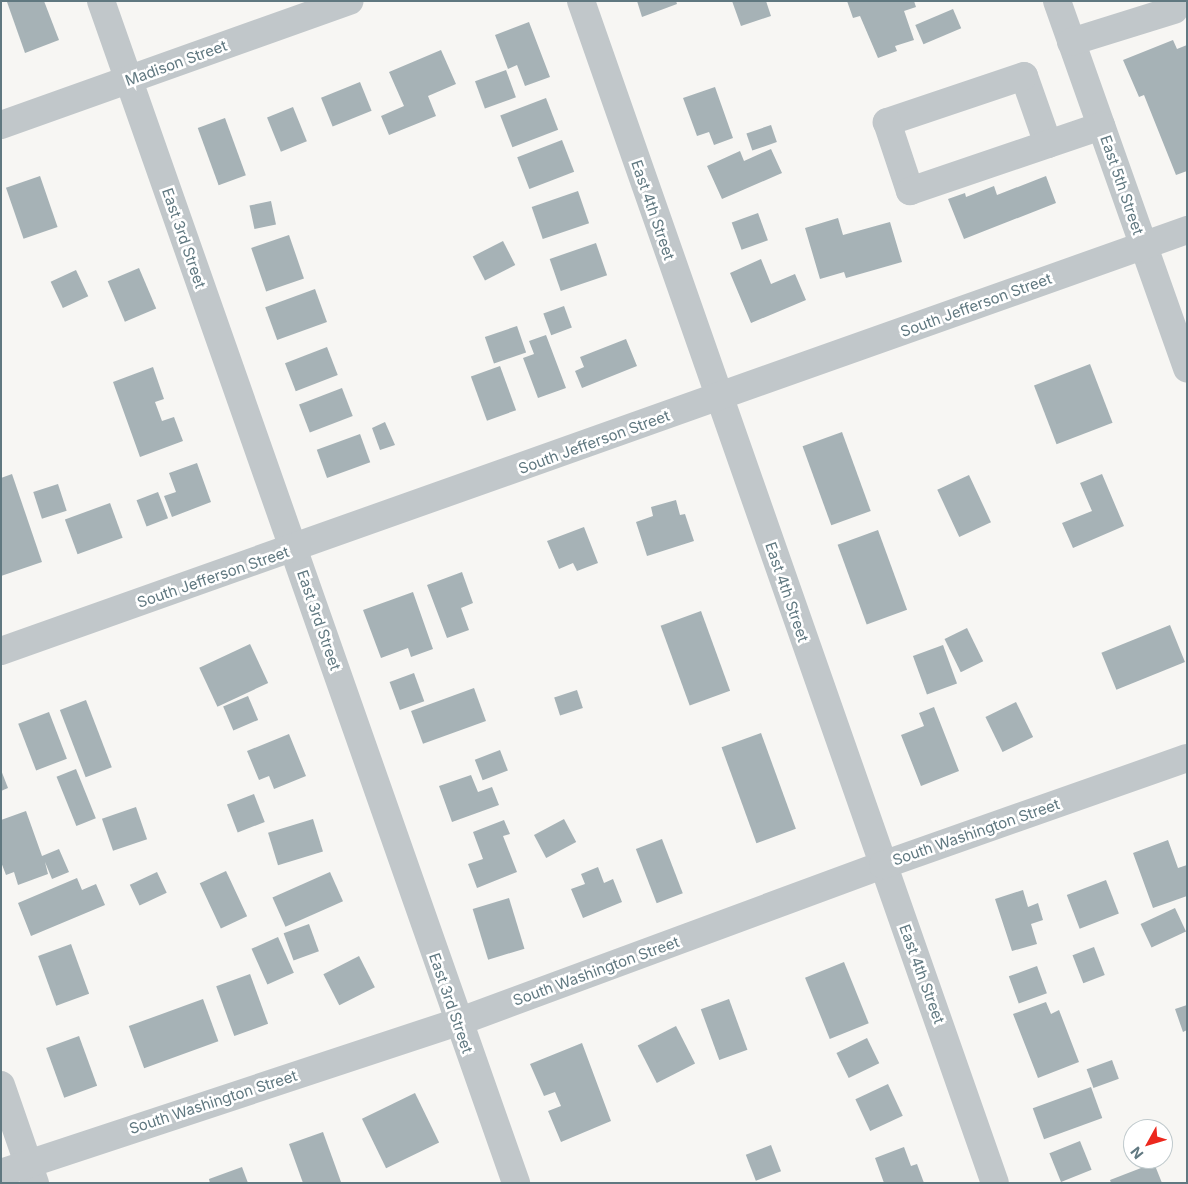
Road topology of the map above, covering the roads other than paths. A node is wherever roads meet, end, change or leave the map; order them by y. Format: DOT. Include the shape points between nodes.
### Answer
graph roads {
  1 [pos="101,1"];
  2 [pos="350,1"];
  3 [pos="581,1"];
  4 [pos="1057,1"];
  5 [pos="1174,10"];
  6 [pos="1071,42"];
  7 [pos="128,80"];
  8 [pos="1,124"];
  9 [pos="1101,126"];
  10 [pos="1048,144"];
  11 [pos="1187,230"];
  12 [pos="1143,245"];
  13 [pos="1187,368"];
  14 [pos="719,397"];
  15 [pos="294,549"];
  16 [pos="2,649"];
  17 [pos="1187,758"];
  18 [pos="883,865"];
  19 [pos="458,1022"];
  20 [pos="1,1085"];
  21 [pos="1,1173"];
  22 [pos="32,1173"];
  23 [pos="516,1183"];
  24 [pos="995,1183"];
  1 -- 7 [label="street, East 3rd Street"];
  2 -- 7 [label="street, Madison Street"];
  3 -- 14 [label="street, East 4th Street"];
  4 -- 6 [label="street, East 5th Street"];
  5 -- 6 [label="street"];
  6 -- 9 [label="street, East 5th Street"];
  7 -- 8 [label="street, Madison Street"];
  7 -- 15 [label="street, East 3rd Street"];
  9 -- 10 [label="street"];
  9 -- 12 [label="street, East 5th Street"];
  10 -- 10 [label="street" via="910,190 887,122 1024,76"];
  11 -- 12 [label="street, South Jefferson Street"];
  12 -- 13 [label="street, East 5th Street"];
  12 -- 14 [label="street, South Jefferson Street"];
  14 -- 15 [label="street, South Jefferson Street"];
  14 -- 18 [label="street, East 4th Street"];
  15 -- 16 [label="street, South Jefferson Street"];
  15 -- 19 [label="street, East 3rd Street"];
  17 -- 18 [label="street, South Washington Street"];
  18 -- 19 [label="street, South Washington Street"];
  18 -- 24 [label="street, East 4th Street"];
  19 -- 22 [label="street, South Washington Street"];
  19 -- 23 [label="street, East 3rd Street"];
  20 -- 22 [label="street"];
  21 -- 22 [label="street, South Washington Street"];
}
